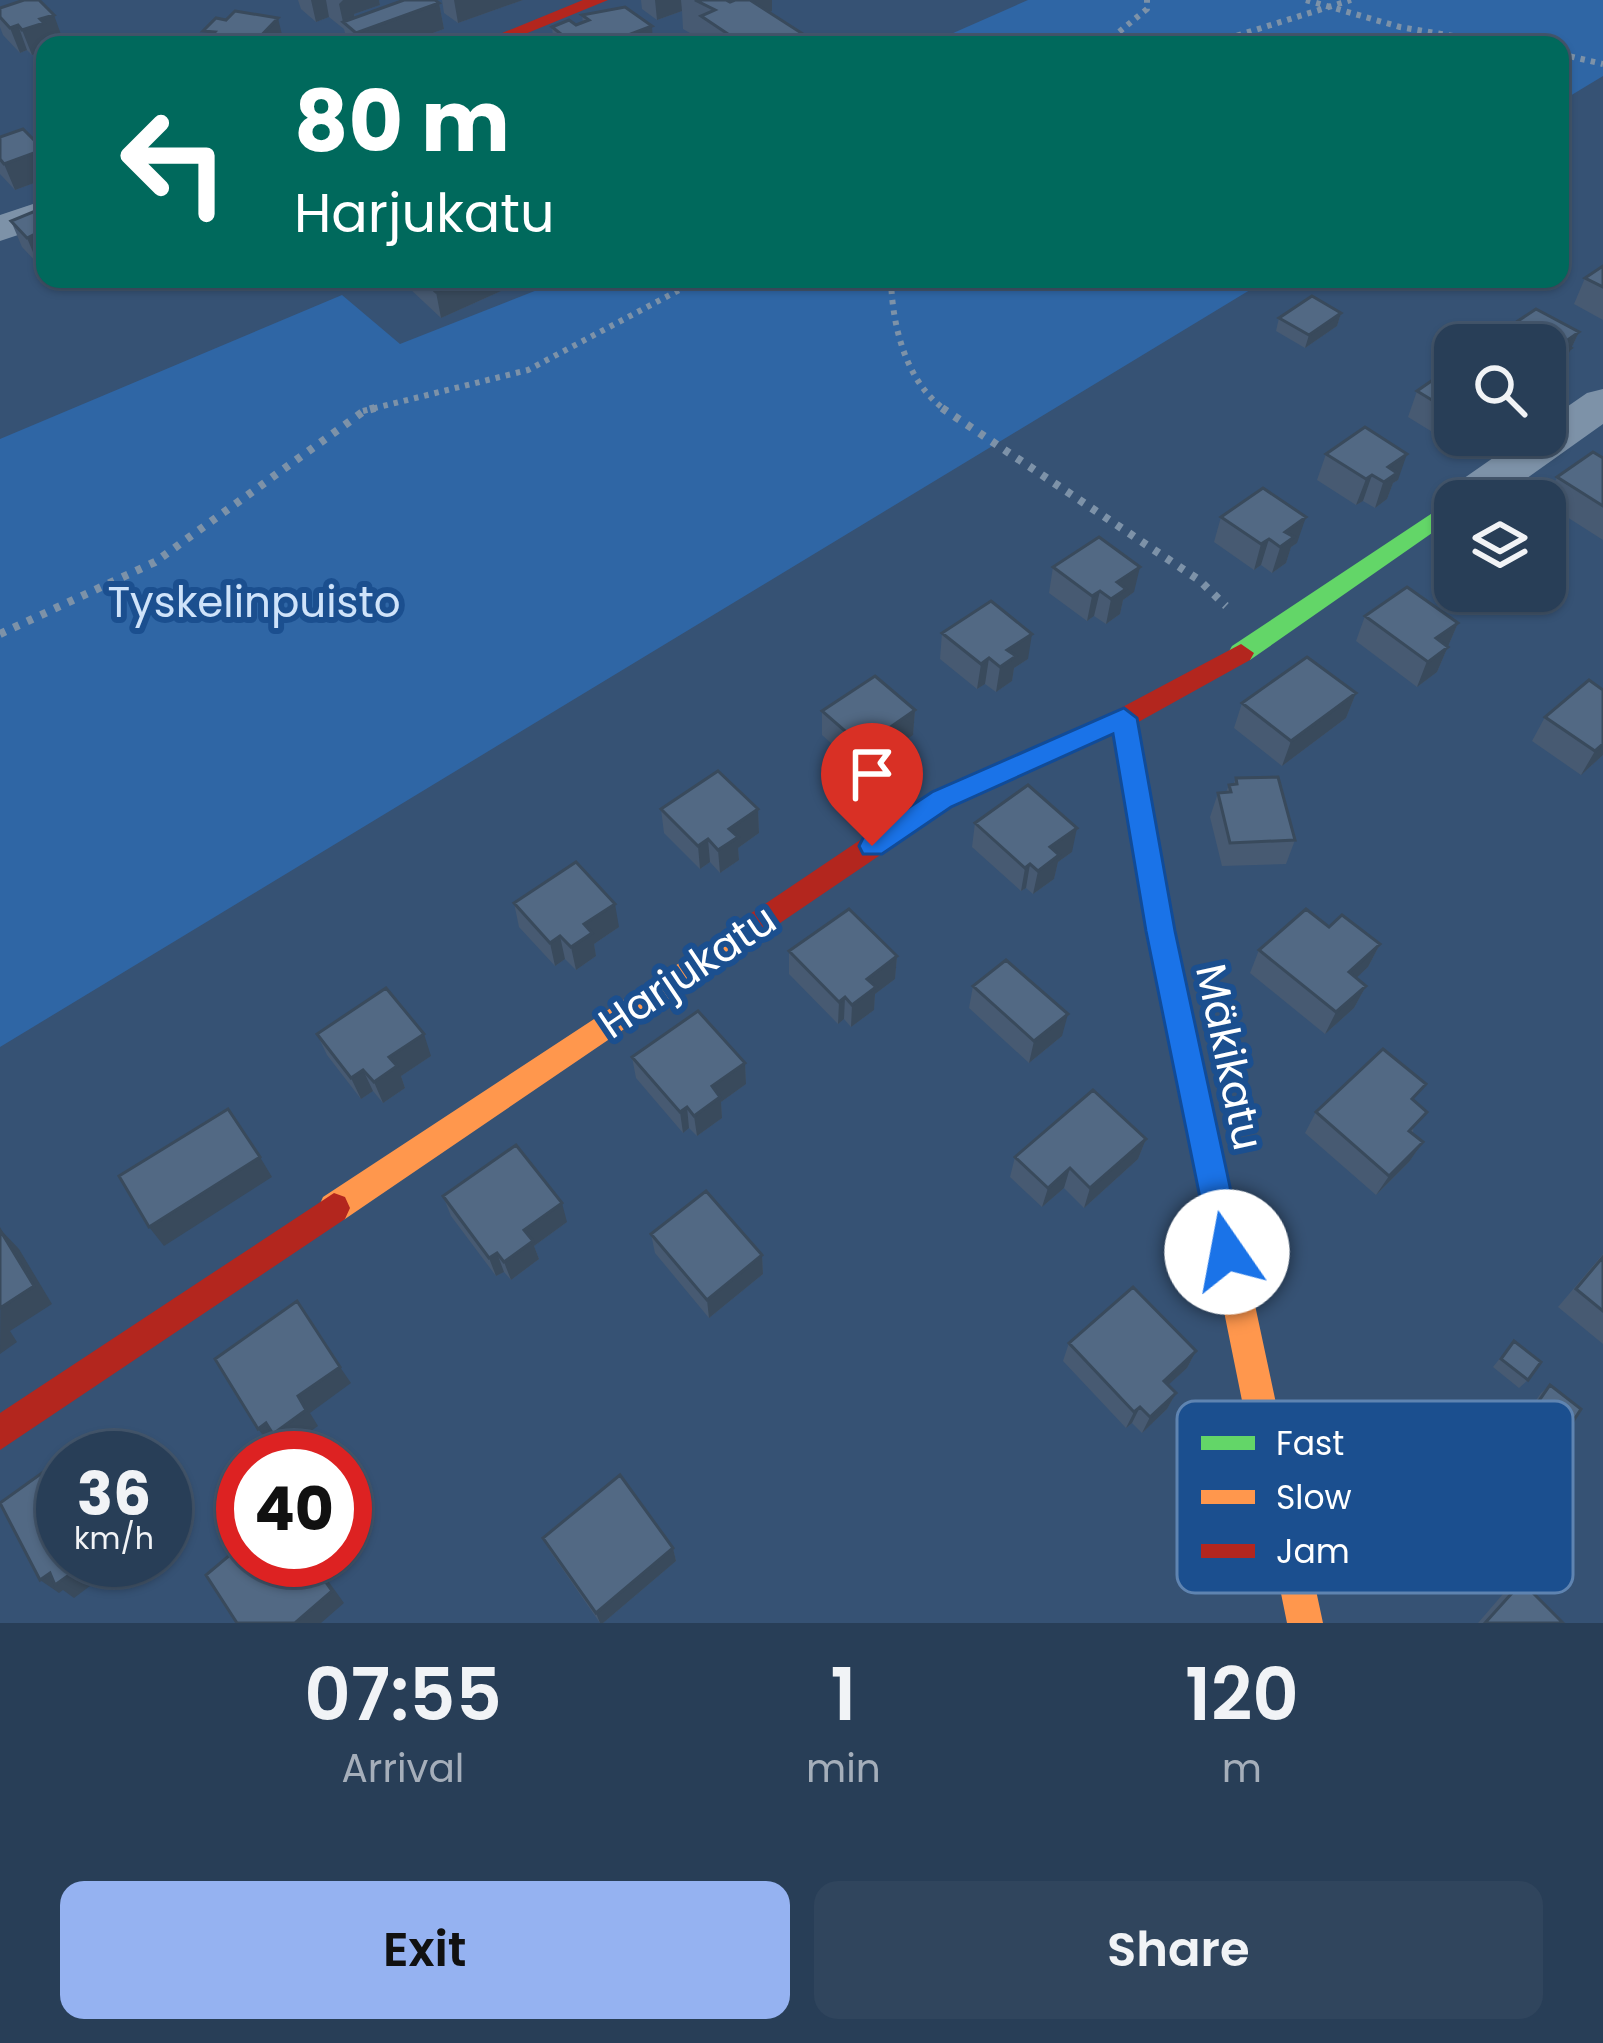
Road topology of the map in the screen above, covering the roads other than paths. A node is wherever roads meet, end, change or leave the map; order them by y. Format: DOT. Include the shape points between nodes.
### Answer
graph roads {
  1 [pos="599,0"];
  2 [pos="505,36"];
  3 [pos="36,216"];
  4 [pos="0,230"];
  5 [pos="1603,403"];
  6 [pos="1492,480"];
  7 [pos="1434,521"];
  8 [pos="1124,718"];
  9 [pos="1259,1401"];
  10 [pos="0,1433"];
  11 [pos="1299,1593"];
  12 [pos="1305,1623"];
  1 -- 2 [label="street"];
  3 -- 4 [label="street"];
  5 -- 6 [label="street"];
  7 -- 8 [label="street, Harjukatu" via="1262,640"];
  8 -- 9 [label="street, Mäkikatu"];
  8 -- 10 [label="street, Harjukatu" via="942,799"];
  11 -- 12 [label="street, Mäkikatu"];
}
